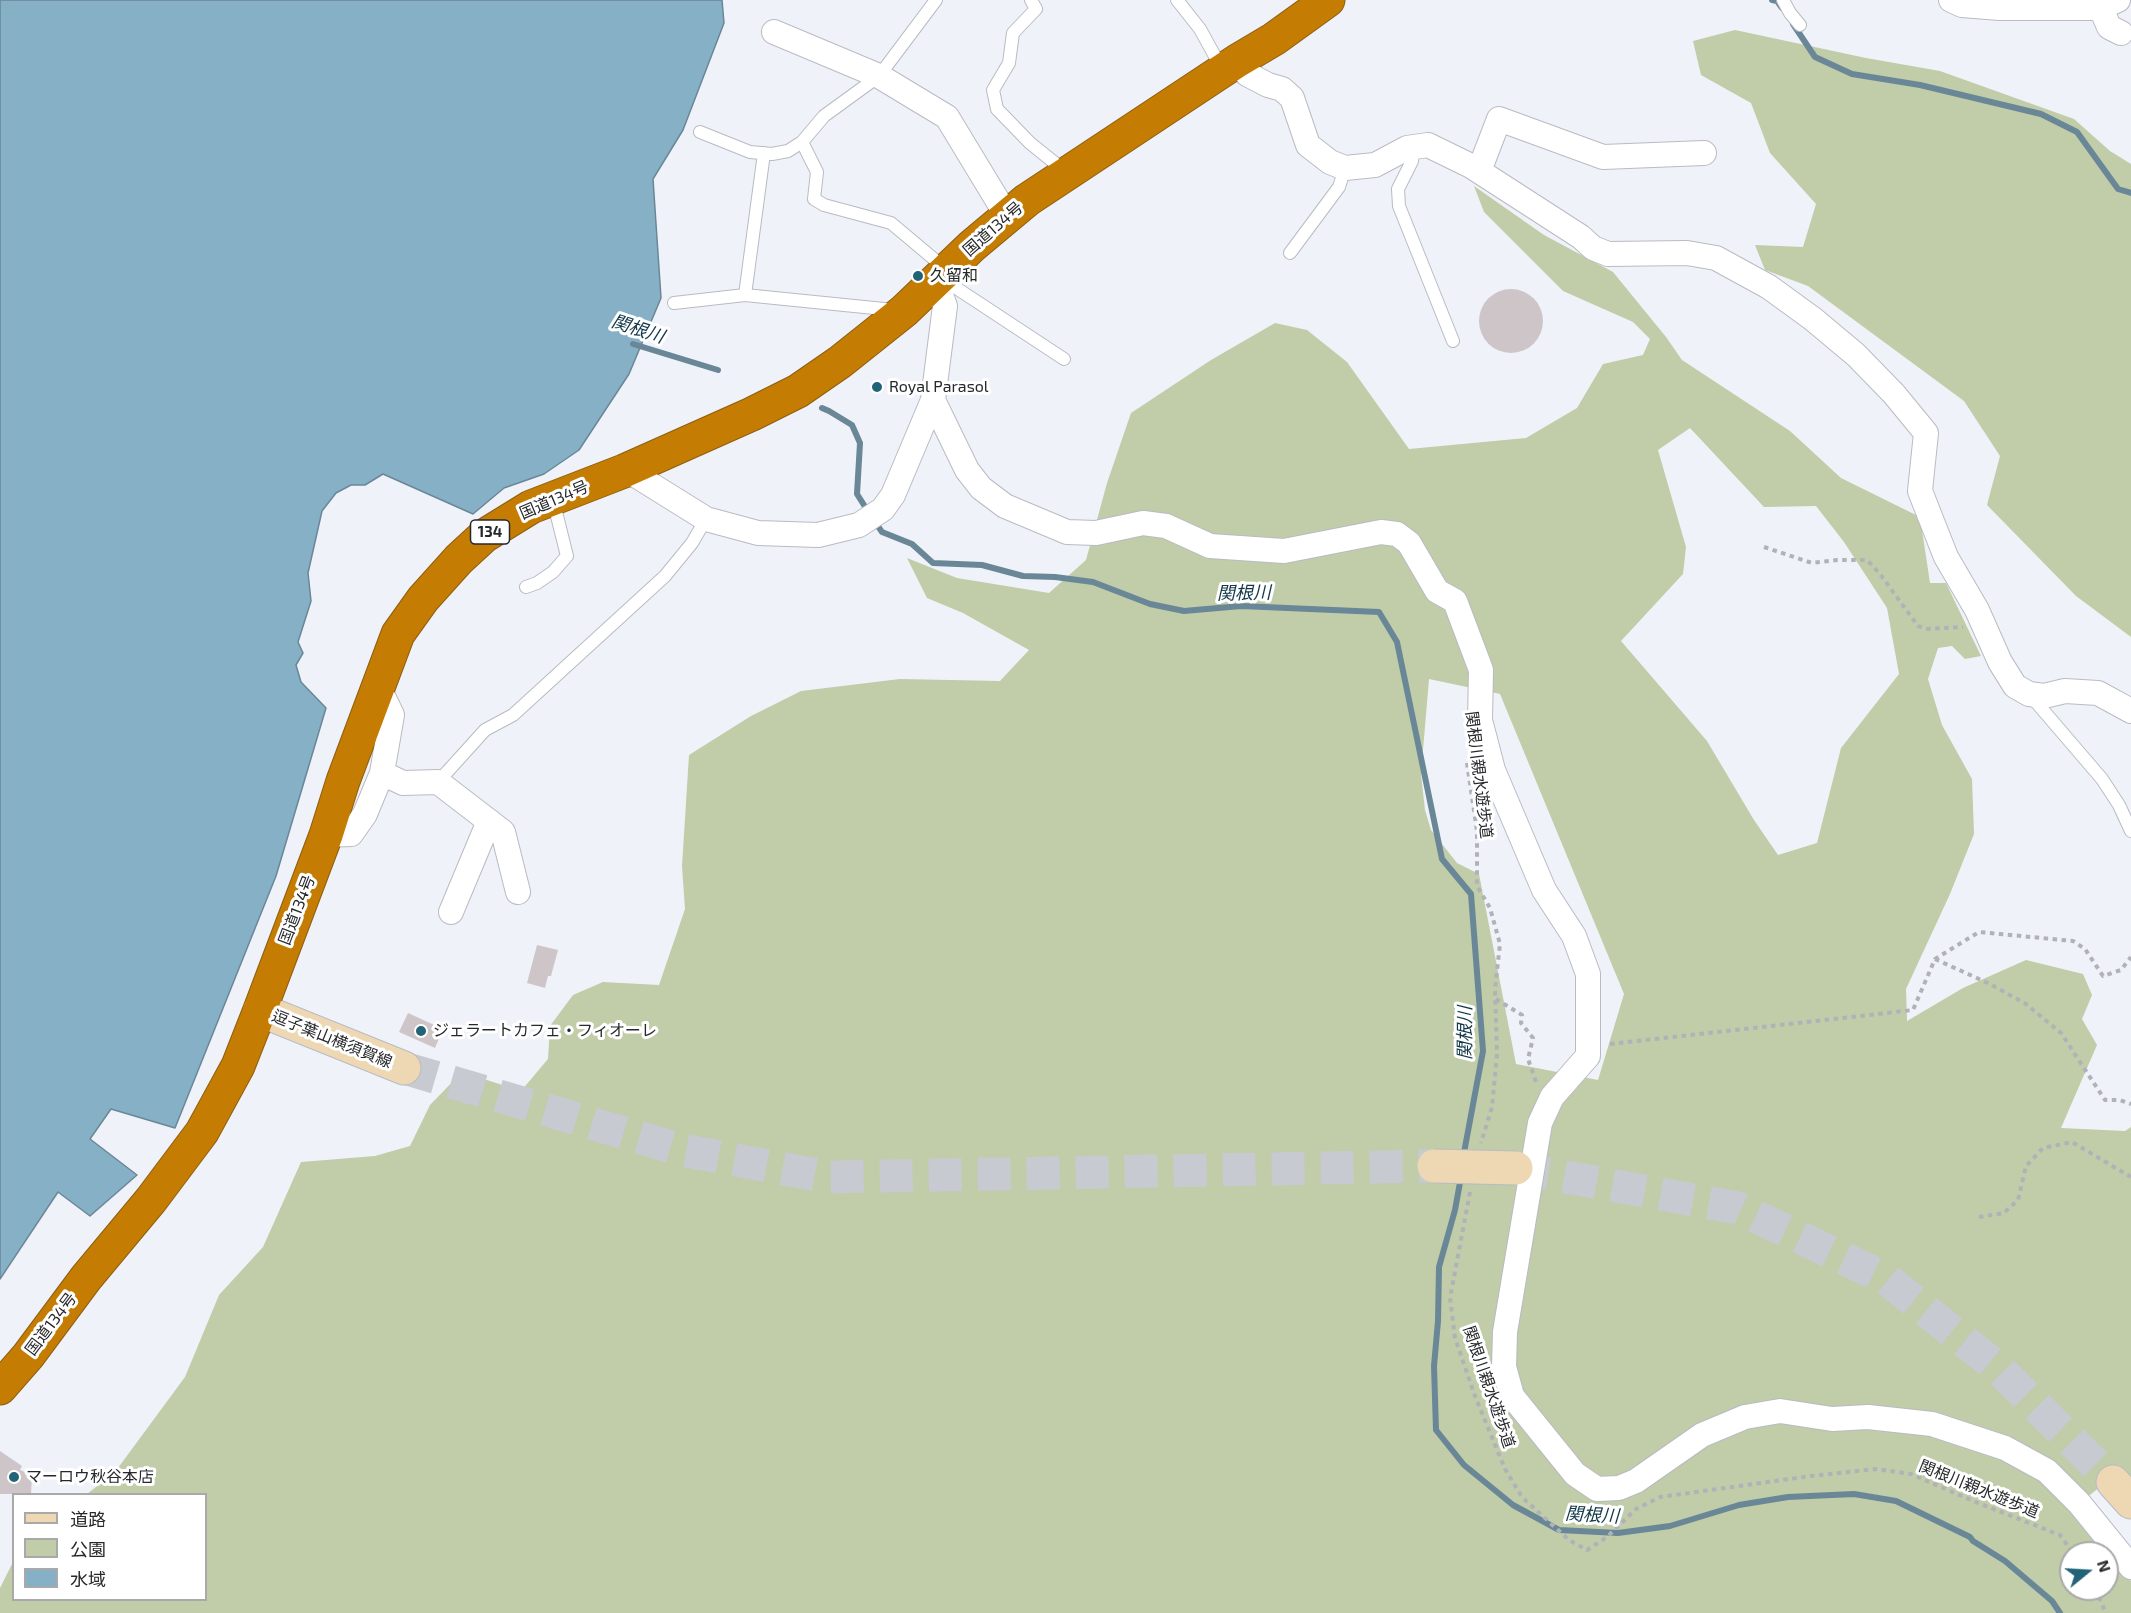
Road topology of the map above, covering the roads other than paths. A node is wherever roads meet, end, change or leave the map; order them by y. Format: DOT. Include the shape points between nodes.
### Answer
graph roads {
  1 [pos="936,0"];
  2 [pos="1031,0"];
  3 [pos="1177,0"];
  4 [pos="1328,0"];
  5 [pos="1783,0"];
  6 [pos="1951,0"];
  7 [pos="2078,0"];
  8 [pos="2110,4"];
  9 [pos="1800,25"];
  10 [pos="774,32"];
  11 [pos="2126,34"];
  12 [pos="1230,66"];
  13 [pos="879,76"];
  14 [pos="700,132"];
  15 [pos="802,142"];
  16 [pos="1413,147"];
  17 [pos="764,153"];
  18 [pos="1704,153"];
  19 [pos="1345,168"];
  20 [pos="1479,171"];
  21 [pos="1067,172"];
  22 [pos="1007,216"];
  23 [pos="1290,253"];
  24 [pos="941,276"];
  25 [pos="745,295"];
  26 [pos="674,303"];
  27 [pos="904,311"];
  28 [pos="1453,341"];
  29 [pos="1064,359"];
  30 [pos="933,400"];
  31 [pos="624,471"];
  32 [pos="552,498"];
  33 [pos="706,519"];
  34 [pos="526,587"];
  35 [pos="378,686"];
  36 [pos="2029,694"];
  37 [pos="2131,711"];
  38 [pos="382,773"];
  39 [pos="438,782"];
  40 [pos="489,821"];
  41 [pos="2131,831"];
  42 [pos="326,835"];
  43 [pos="518,892"];
  44 [pos="451,912"];
  45 [pos="260,1010"];
  46 [pos="404,1068"];
  47 [pos="1434,1166"];
  48 [pos="1516,1168"];
  49 [pos="0,1388"];
  50 [pos="2131,1567"];
  1 -- 13 [label="lane"];
  2 -- 21 [label="lane" via="1036,9 1014,33 1009,63 993,90 997,109 1030,143"];
  3 -- 12 [label="lane"];
  4 -- 12 [label="highway, 国道134号 / 134"];
  5 -- 9 [label="lane"];
  6 -- 8 [label="street" via="1962,5 2000,8"];
  7 -- 8 [label="street"];
  8 -- 11 [label="street" via="2109,27"];
  10 -- 13 [label="street"];
  12 -- 19 [label="street" via="1282,89 1292,98 1308,145"];
  12 -- 21 [label="highway, 国道134号 / 134"];
  13 -- 15 [label="lane" via="824,116"];
  13 -- 22 [label="street" via="947,117"];
  14 -- 17 [label="lane" via="750,152"];
  15 -- 17 [label="lane" via="788,151"];
  15 -- 24 [label="lane" via="817,172 814,199 891,223"];
  16 -- 19 [label="street" via="1375,165"];
  16 -- 20 [label="street" via="1428,145"];
  16 -- 28 [label="lane" via="1412,161 1398,189 1399,206"];
  17 -- 25 [label="lane"];
  18 -- 20 [label="street" via="1603,157 1499,119"];
  19 -- 23 [label="lane" via="1339,187"];
  20 -- 36 [label="street" via="1593,248 1608,254 1687,253 1716,258 1769,287 1856,355 1926,433 1920,491 1946,557 2015,687"];
  21 -- 22 [label="highway, 国道134号 / 134"];
  22 -- 24 [label="highway, 国道134号 / 134"];
  24 -- 27 [label="highway, 国道134号 / 134"];
  24 -- 29 [label="lane"];
  24 -- 30 [label="street" via="945,306"];
  25 -- 26 [label="lane"];
  25 -- 27 [label="lane"];
  27 -- 31 [label="highway, 国道134号 / 134" via="798,391"];
  30 -- 33 [label="street" via="893,495 883,509 859,525 818,535 758,533"];
  30 -- 50 [label="street" via="967,470 981,488 1005,506 1067,532 1096,533 1143,523 1166,526 1210,546 1284,551 1381,532 1398,534 1409,543 1437,591 1455,601 1481,670 1480,720 1493,770 1544,890 1574,936 1588,974 1588,1056 1552,1097 1540,1123 1505,1332 1504,1367 1512,1396 1575,1474 1597,1489 1619,1488 1636,1481 1702,1435 1745,1417 1780,1411 1832,1419 1868,1417 1932,1424 2005,1448 2047,1471 2079,1503"];
  31 -- 32 [label="highway, 国道134号 / 134"];
  31 -- 33 [label="street"];
  32 -- 34 [label="lane" via="567,556 553,572"];
  32 -- 35 [label="highway, 国道134号 / 134" via="484,536 441,578 398,634"];
  33 -- 39 [label="lane" via="665,576 513,715 484,730"];
  35 -- 38 [label="street" via="392,716"];
  35 -- 42 [label="highway, 国道134号 / 134"];
  36 -- 37 [label="street" via="2098,693"];
  36 -- 41 [label="lane" via="2102,779"];
  38 -- 39 [label="street" via="403,783"];
  38 -- 42 [label="street" via="366,814 351,834"];
  39 -- 40 [label="street"];
  40 -- 43 [label="street" via="503,832"];
  40 -- 44 [label="street"];
  42 -- 45 [label="highway, 国道134号 / 134"];
  45 -- 46 [label="main road, 逗子葉山横須賀線"];
  45 -- 49 [label="highway, 国道134号 / 134" via="238,1066 202,1132"];
  47 -- 48 [label="main road, bridge"];
}
